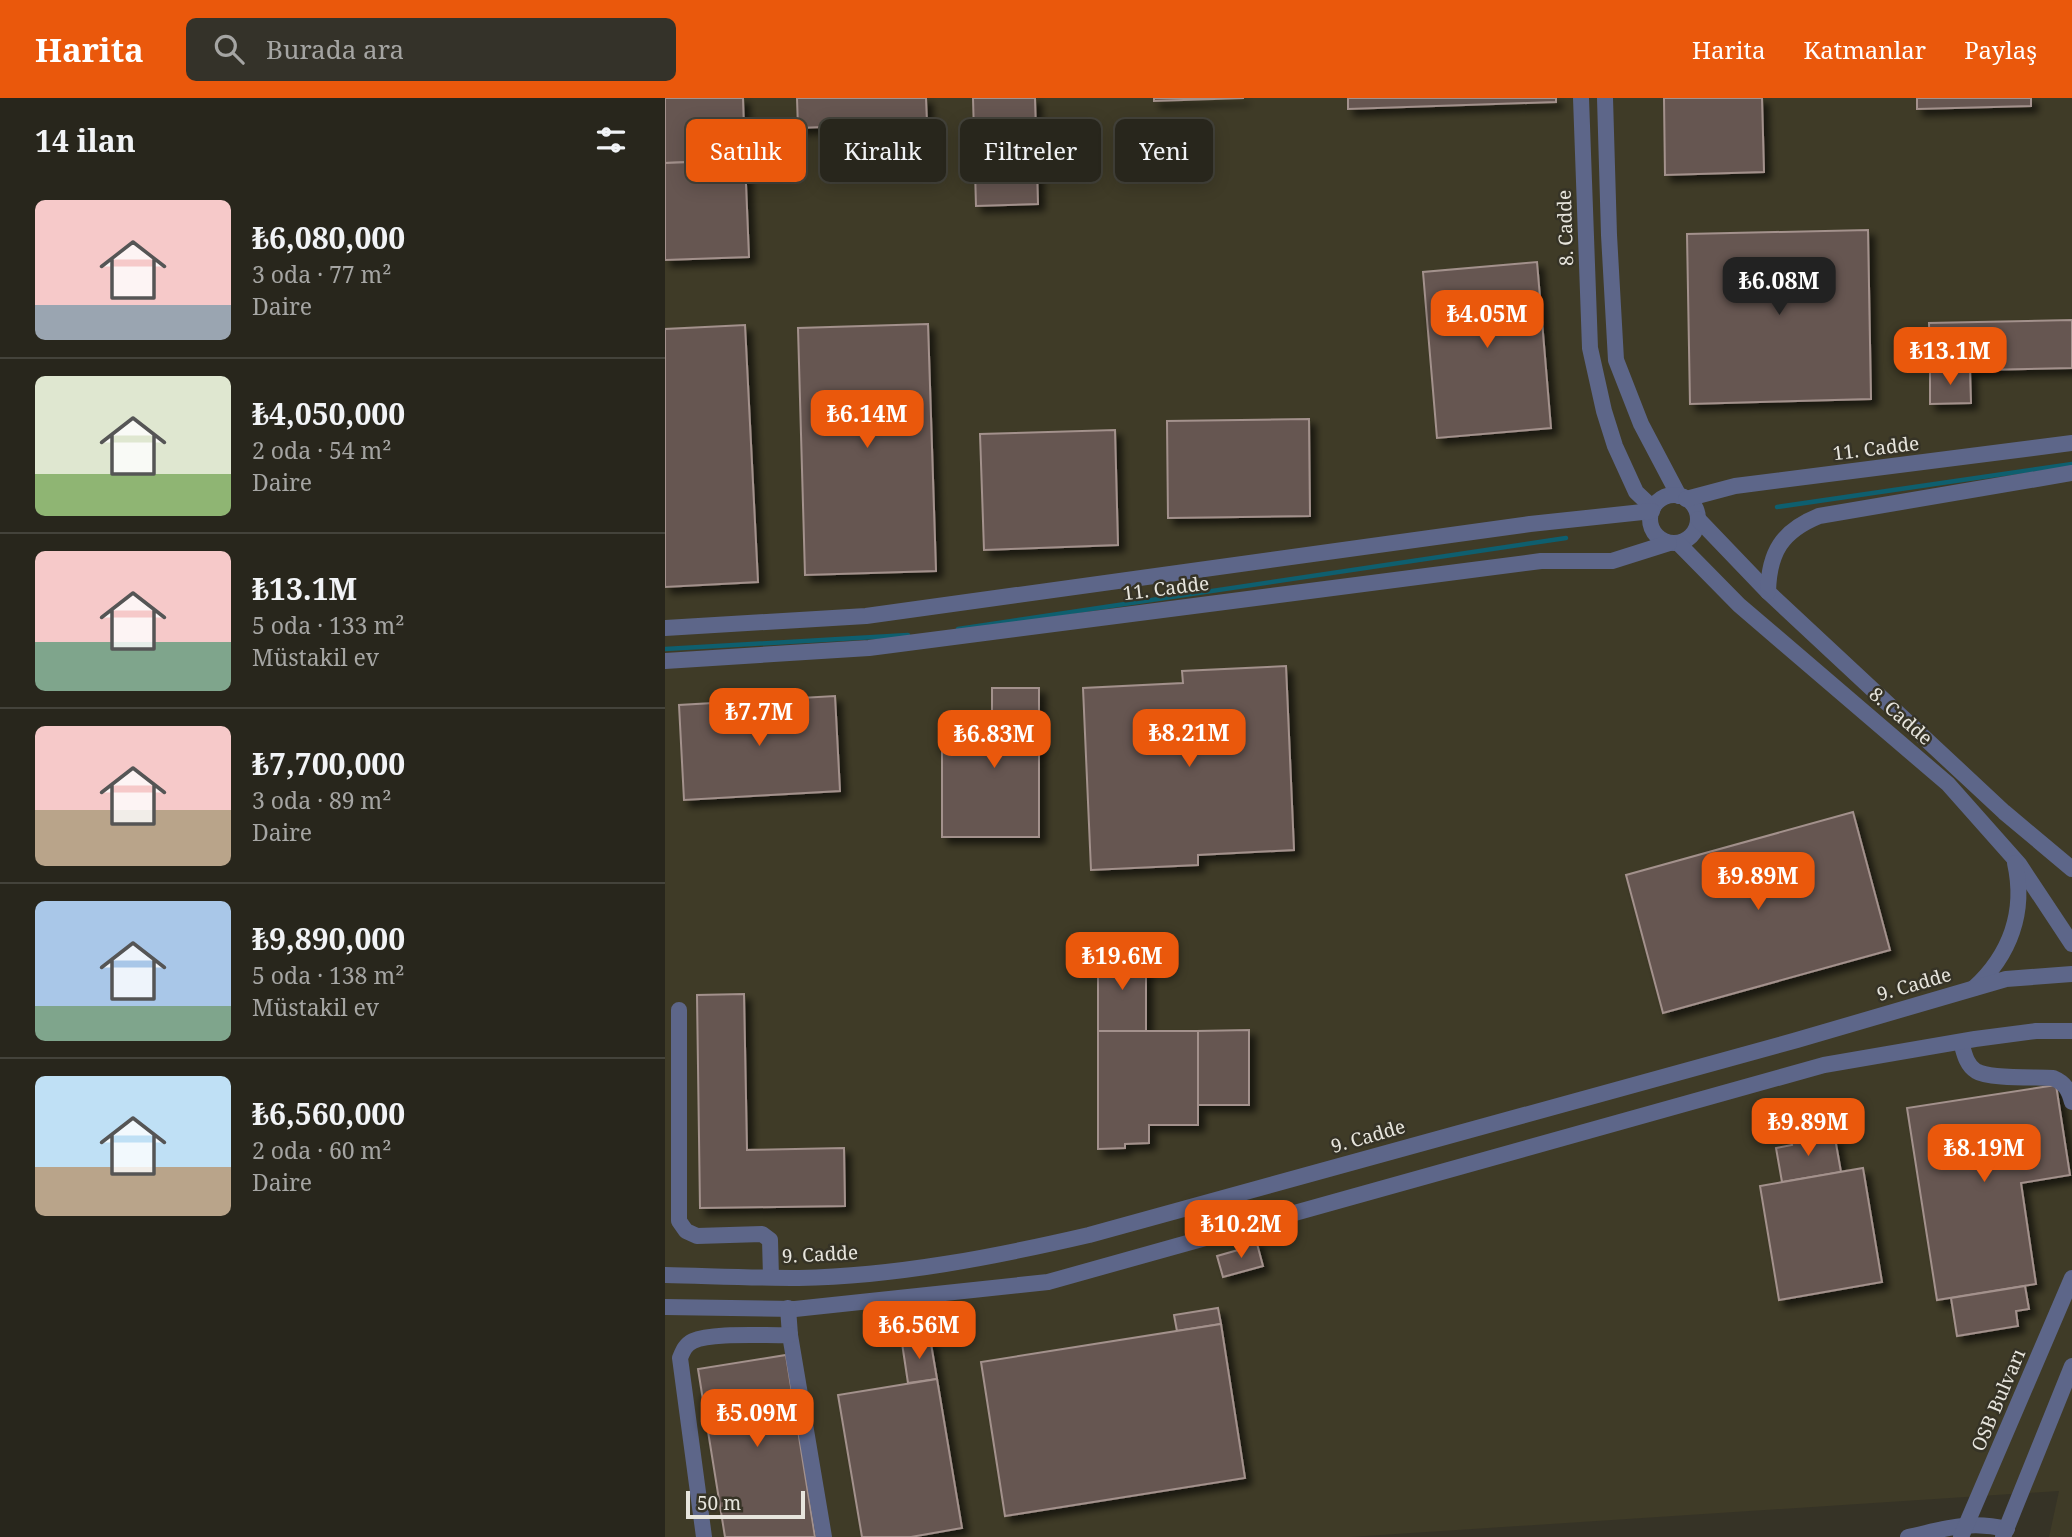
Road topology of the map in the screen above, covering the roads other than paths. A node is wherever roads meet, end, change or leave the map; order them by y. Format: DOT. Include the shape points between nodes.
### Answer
graph roads {
  1 [pos="1581,98"];
  2 [pos="1605,98"];
  3 [pos="2072,443"];
  4 [pos="2072,473"];
  5 [pos="1682,497"];
  6 [pos="1653,509"];
  7 [pos="1698,519"];
  8 [pos="1674,543"];
  9 [pos="1768,592"];
  10 [pos="665,628"];
  11 [pos="665,661"];
  12 [pos="2014,858"];
  13 [pos="2072,869"];
  14 [pos="2072,944"];
  15 [pos="2072,974"];
  16 [pos="1972,989"];
  17 [pos="679,1010"];
  18 [pos="2072,1031"];
  19 [pos="1961,1042"];
  20 [pos="2072,1102"];
  21 [pos="665,1275"];
  22 [pos="771,1277"];
  23 [pos="2072,1278"];
  24 [pos="665,1307"];
  25 [pos="706,1307"];
  26 [pos="787,1308"];
  27 [pos="790,1335"];
  28 [pos="706,1338"];
  29 [pos="2072,1366"];
  30 [pos="1965,1530"];
  31 [pos="2007,1534"];
  32 [pos="704,1537"];
  33 [pos="824,1537"];
  34 [pos="1908,1537"];
  1 -- 6 [label="street, 8. Cadde" via="1590,348 1615,446 1636,492"];
  2 -- 5 [label="street" via="1616,360 1641,425"];
  3 -- 5 [label="street, 11. Cadde" via="1735,486"];
  4 -- 9 [label="street" via="1819,516 1798,524 1782,541 1772,564"];
  5 -- 6 [label="street" via="1662,498"];
  5 -- 7 [label="street" via="1693,504"];
  6 -- 8 [label="street" via="1655,534"];
  6 -- 10 [label="street, 11. Cadde" via="866,617"];
  7 -- 8 [label="street" via="1692,535"];
  7 -- 9 [label="street, 8. Cadde"];
  8 -- 11 [label="street, 11. Cadde" via="1612,561 1541,561 869,649"];
  8 -- 12 [label="street, 8. Cadde" via="1948,785"];
  9 -- 13 [label="street, 8. Cadde" via="2004,812"];
  12 -- 14 [label="street, 8. Cadde"];
  12 -- 16 [label="street" via="2019,891 2015,924 2003,954"];
  15 -- 16 [label="street, 9. Cadde" via="2006,979"];
  16 -- 22 [label="street, 9. Cadde" via="1090,1235 917,1268"];
  17 -- 22 [label="street" via="679,1221 697,1236 762,1234 770,1240"];
  18 -- 19 [label="street" via="2036,1031"];
  19 -- 20 [label="street" via="1975,1071 2053,1078 2063,1082"];
  19 -- 26 [label="street" via="1824,1065 1048,1282"];
  21 -- 22 [label="street, 9. Cadde"];
  23 -- 30 [label="street, OSB Bulvarı"];
  24 -- 25 [label="street"];
  25 -- 26 [label="street"];
  25 -- 28 [label="street"];
  26 -- 27 [label="street"];
  27 -- 28 [label="street"];
  27 -- 33 [label="street"];
  28 -- 32 [label="street" via="693,1341 680,1358"];
  29 -- 31 [label="street"];
  30 -- 31 [label="street" via="1989,1525"];
  30 -- 34 [label="street"];
}
